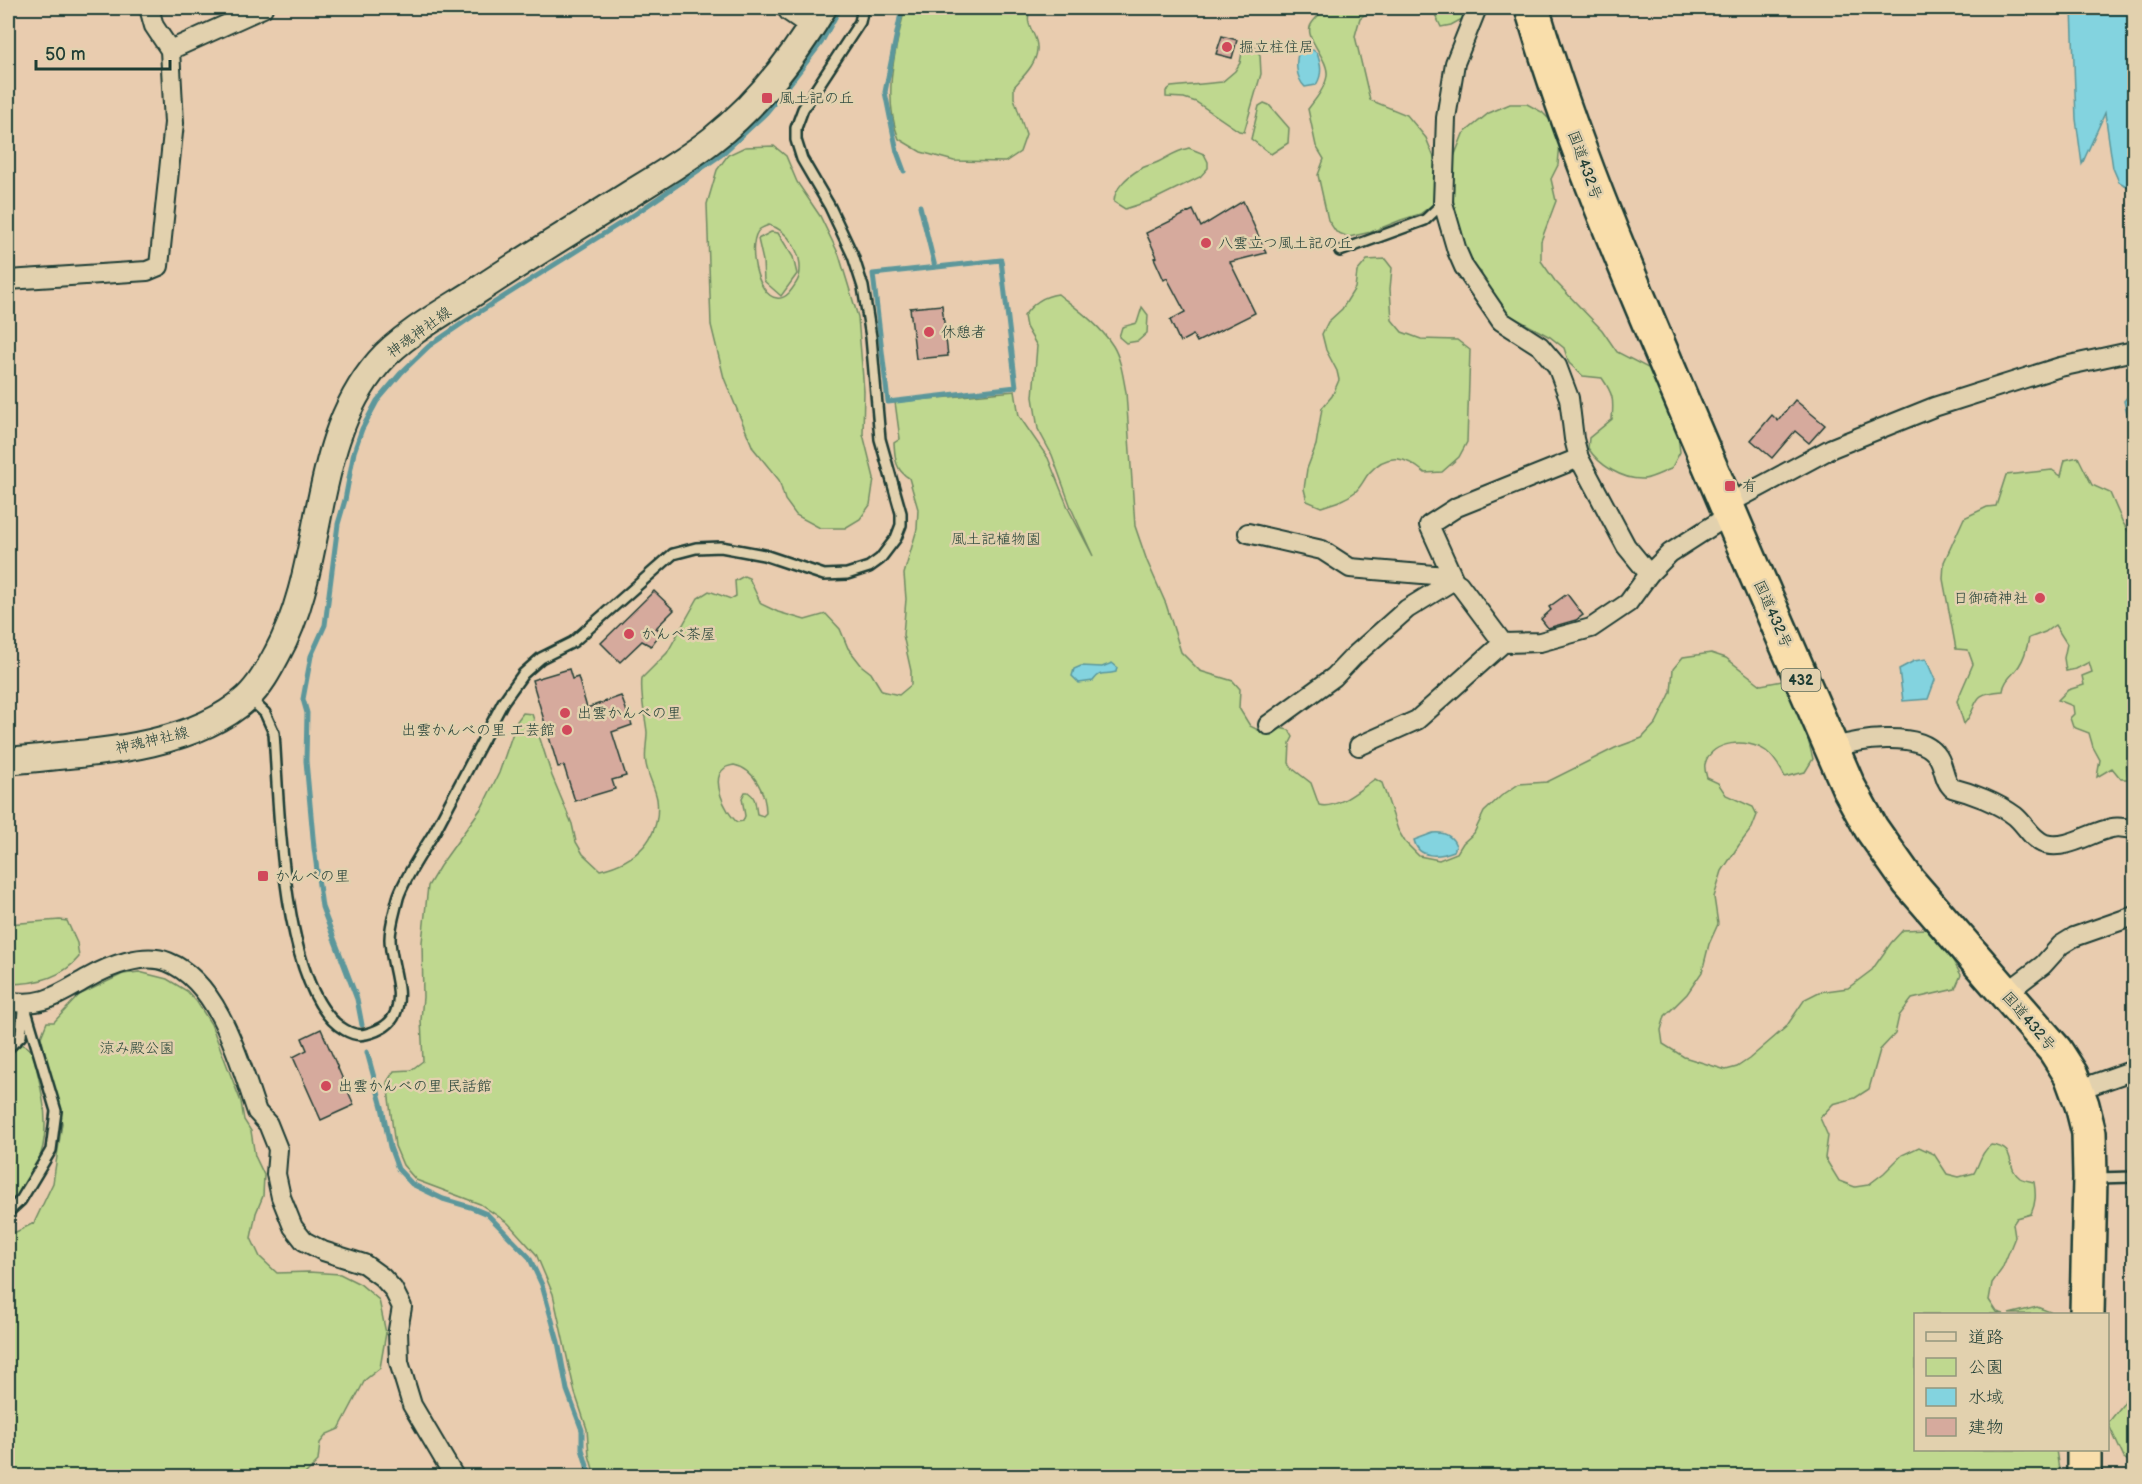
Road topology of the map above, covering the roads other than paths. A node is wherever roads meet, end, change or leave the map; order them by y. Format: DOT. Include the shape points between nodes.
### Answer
graph roads {
  1 [pos="149,8"];
  2 [pos="263,8"];
  3 [pos="786,8"];
  4 [pos="863,8"];
  5 [pos="1477,8"];
  6 [pos="1532,8"];
  7 [pos="817,17"];
  8 [pos="170,50"];
  9 [pos="1443,203"];
  10 [pos="1340,251"];
  11 [pos="8,280"];
  12 [pos="2134,351"];
  13 [pos="1579,458"];
  14 [pos="1728,510"];
  15 [pos="1248,533"];
  16 [pos="1649,574"];
  17 [pos="1454,580"];
  18 [pos="1503,643"];
  19 [pos="248,697"];
  20 [pos="1268,725"];
  21 [pos="1359,746"];
  22 [pos="1831,748"];
  23 [pos="8,761"];
  24 [pos="2134,829"];
  25 [pos="2134,916"];
  26 [pos="2005,994"];
  27 [pos="16,1002"];
  28 [pos="8,1048"];
  29 [pos="2134,1070"];
  30 [pos="2077,1090"];
  31 [pos="2134,1177"];
  32 [pos="2090,1178"];
  33 [pos="8,1212"];
  34 [pos="2087,1313"];
  35 [pos="2084,1451"];
  36 [pos="454,1476"];
  37 [pos="2084,1476"];
  1 -- 8 [label="street" via="154,26"];
  2 -- 8 [label="street"];
  3 -- 7 [label="street" via="789,12"];
  4 -- 19 [label="lane" via="860,22 795,128 802,159 830,207 863,287 880,439 901,513 896,538 880,560 848,574 824,575 764,555 720,547 673,554 573,642 541,658 523,674 503,702 399,896 390,937 400,994 395,1015 377,1031 360,1035 340,1027 323,1009 301,960 285,871 274,733 265,713"];
  5 -- 9 [label="street" via="1455,63 1446,118"];
  6 -- 14 [label="highway, 国道432号 / 432" via="1588,175"];
  7 -- 19 [label="main road, 神魂神社線" via="785,66 713,140 424,326 379,362 344,419 322,492 297,610 266,674"];
  8 -- 11 [label="street" via="174,123 159,266 147,271"];
  9 -- 10 [label="lane" via="1425,220"];
  9 -- 13 [label="street" via="1464,267 1501,321 1539,346 1557,366 1569,398"];
  12 -- 14 [label="street" via="2060,367 1934,407 1842,444"];
  13 -- 16 [label="street" via="1626,546"];
  13 -- 17 [label="street" via="1457,507 1429,525"];
  14 -- 16 [label="street" via="1670,553"];
  14 -- 22 [label="highway, 国道432号 / 432"];
  15 -- 17 [label="street" via="1322,550 1350,568 1446,576"];
  16 -- 18 [label="street" via="1628,603 1591,628 1540,642"];
  17 -- 18 [label="street"];
  17 -- 20 [label="street" via="1407,609 1334,677"];
  18 -- 21 [label="street" via="1417,720"];
  19 -- 23 [label="main road, 神魂神社線" via="201,728 175,736 138,745"];
  22 -- 24 [label="street" via="1890,739 1924,745 1936,753 1952,788 2015,816 2035,840 2047,844 2082,840 2114,827"];
  22 -- 26 [label="highway, 国道432号 / 432" via="1871,828 1909,882"];
  25 -- 26 [label="street" via="2074,937"];
  26 -- 30 [label="highway, 国道432号 / 432" via="2055,1050"];
  27 -- 28 [label="lane" via="21,1036"];
  27 -- 33 [label="lane" via="56,1111 51,1150 21,1200"];
  27 -- 36 [label="street" via="37,1003 56,997 109,967 147,959 167,961 192,978 220,1015 257,1112 268,1124 278,1149 276,1174 281,1197 293,1227 304,1241 364,1264 393,1289 402,1307 399,1362 412,1405"];
  29 -- 30 [label="street"];
  30 -- 32 [label="highway, 国道432号 / 432" via="2089,1133"];
  31 -- 32 [label="lane"];
  32 -- 34 [label="highway, 国道432号 / 432"];
  35 -- 37 [label="highway"];
}
